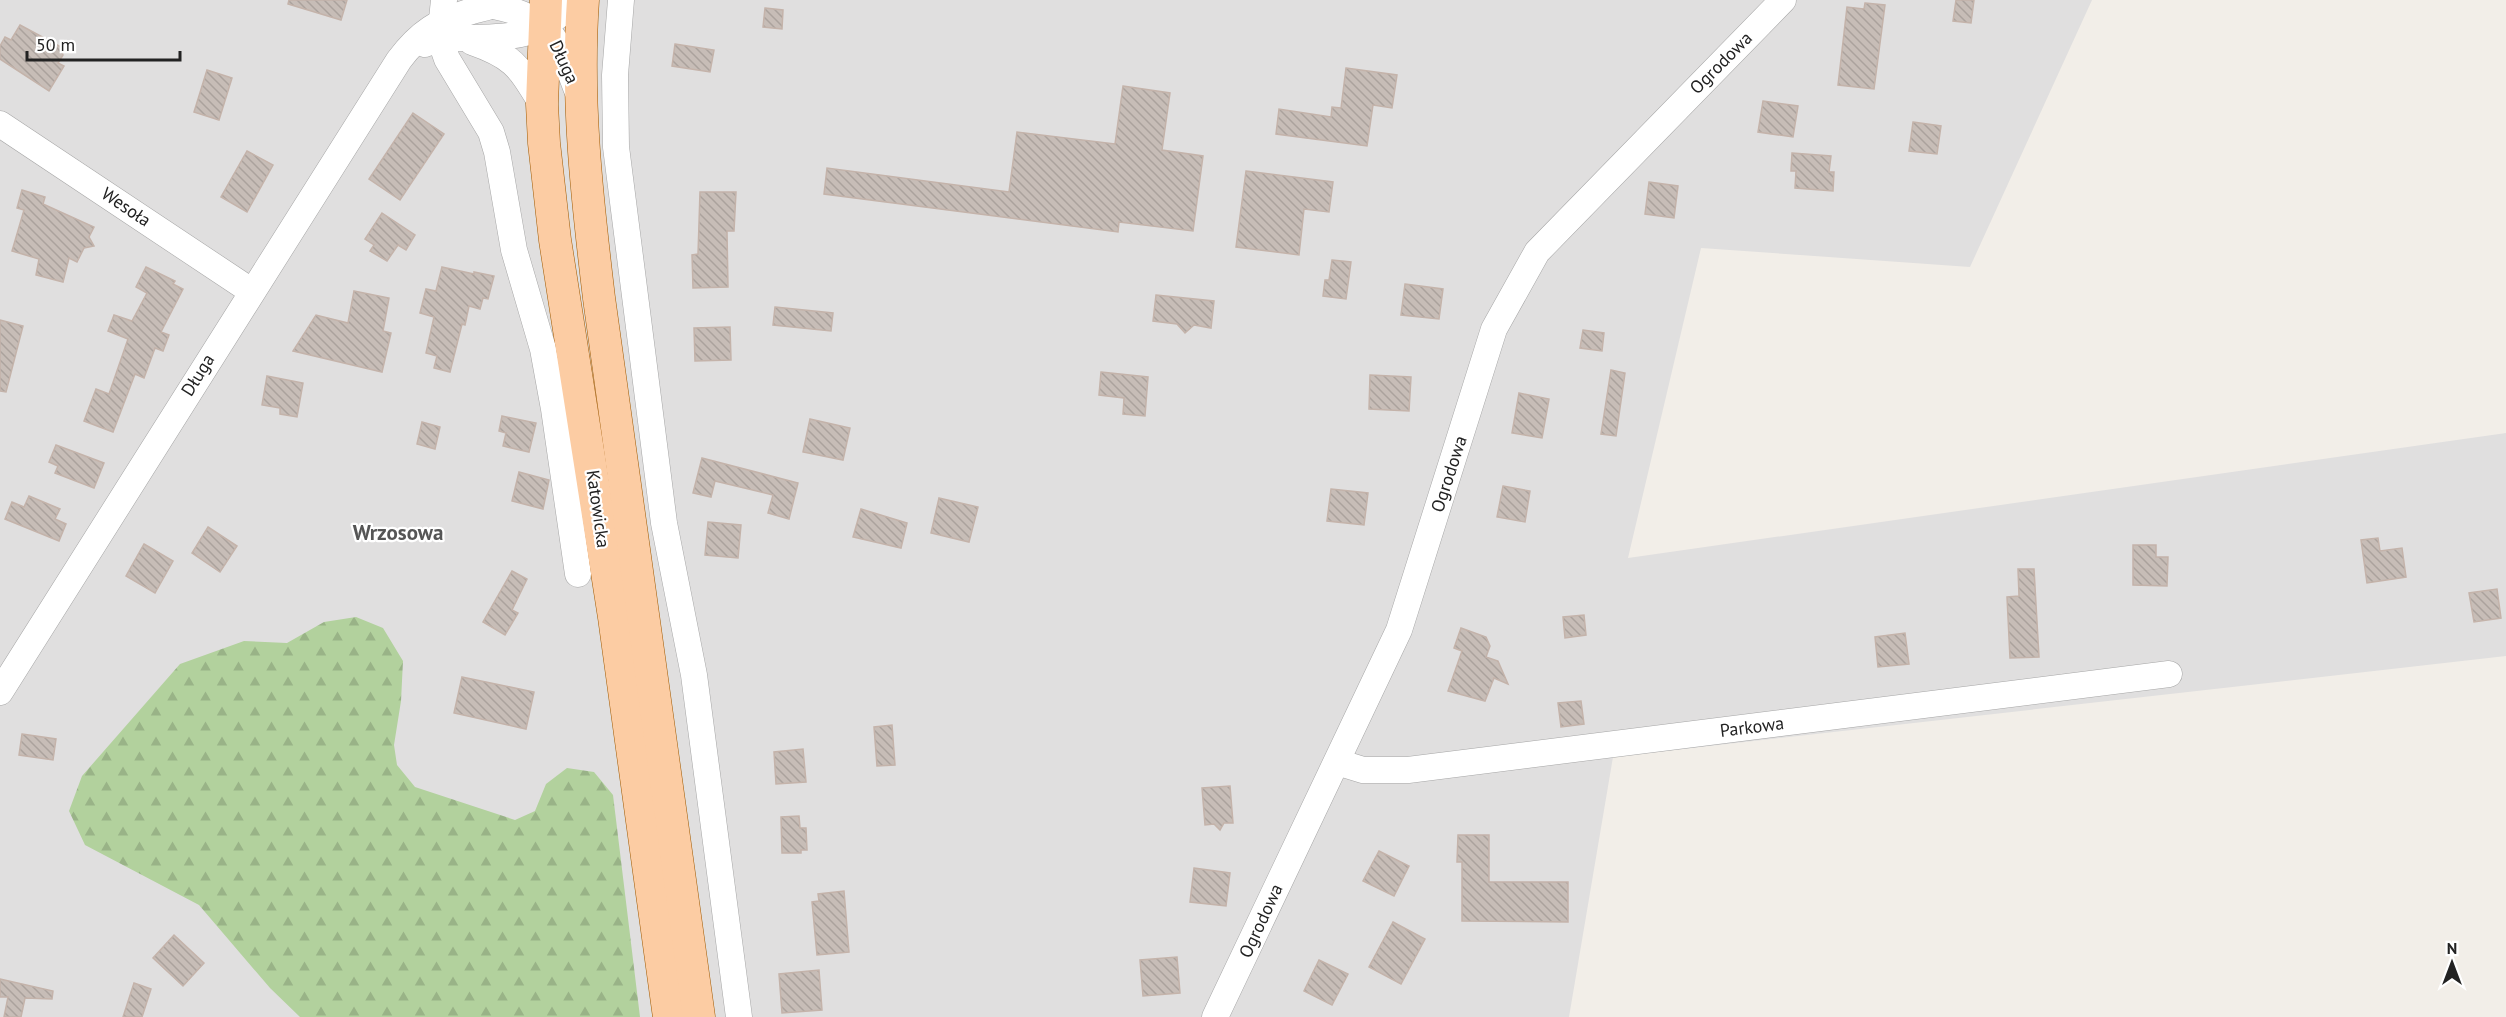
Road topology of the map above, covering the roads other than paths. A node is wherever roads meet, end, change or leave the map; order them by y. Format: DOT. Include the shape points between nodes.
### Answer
graph roads {
  1 [pos="573,0"];
  2 [pos="583,0"];
  3 [pos="621,0"];
  4 [pos="1783,0"];
  5 [pos="498,3"];
  6 [pos="545,13"];
  7 [pos="446,25"];
  8 [pos="580,99"];
  9 [pos="543,104"];
  10 [pos="0,124"];
  11 [pos="252,291"];
  12 [pos="578,574"];
  13 [pos="2169,674"];
  14 [pos="0,692"];
  15 [pos="1336,762"];
  16 [pos="669,1017"];
  17 [pos="699,1017"];
  18 [pos="739,1017"];
  19 [pos="1215,1017"];
  1 -- 6 [label="street, Długa" via="558,17"];
  2 -- 8 [label="main road, Katowicka"];
  3 -- 18 [label="street" via="615,75 616,147 664,523 694,675"];
  4 -- 15 [label="street, Ogrodowa" via="1537,252 1494,329 1400,630"];
  5 -- 6 [label="street, Długa" via="524,14"];
  5 -- 7 [label="street, Długa"];
  6 -- 7 [label="street, Długa" via="517,36"];
  6 -- 8 [label="street, Długa"];
  6 -- 9 [label="main road, Katowicka"];
  7 -- 9 [label="street" via="509,58"];
  7 -- 11 [label="street, Długa" via="414,40 399,60"];
  7 -- 12 [label="street" via="447,58 491,132 498,152 514,250 543,349"];
  8 -- 17 [label="main road, Katowicka" via="598,298"];
  9 -- 16 [label="main road, Katowicka" via="555,240 609,583"];
  10 -- 11 [label="street, Wesoła"];
  11 -- 14 [label="street, Długa"];
  13 -- 15 [label="street, Parkowa" via="1408,770 1363,770"];
  15 -- 19 [label="street, Ogrodowa"];
}
